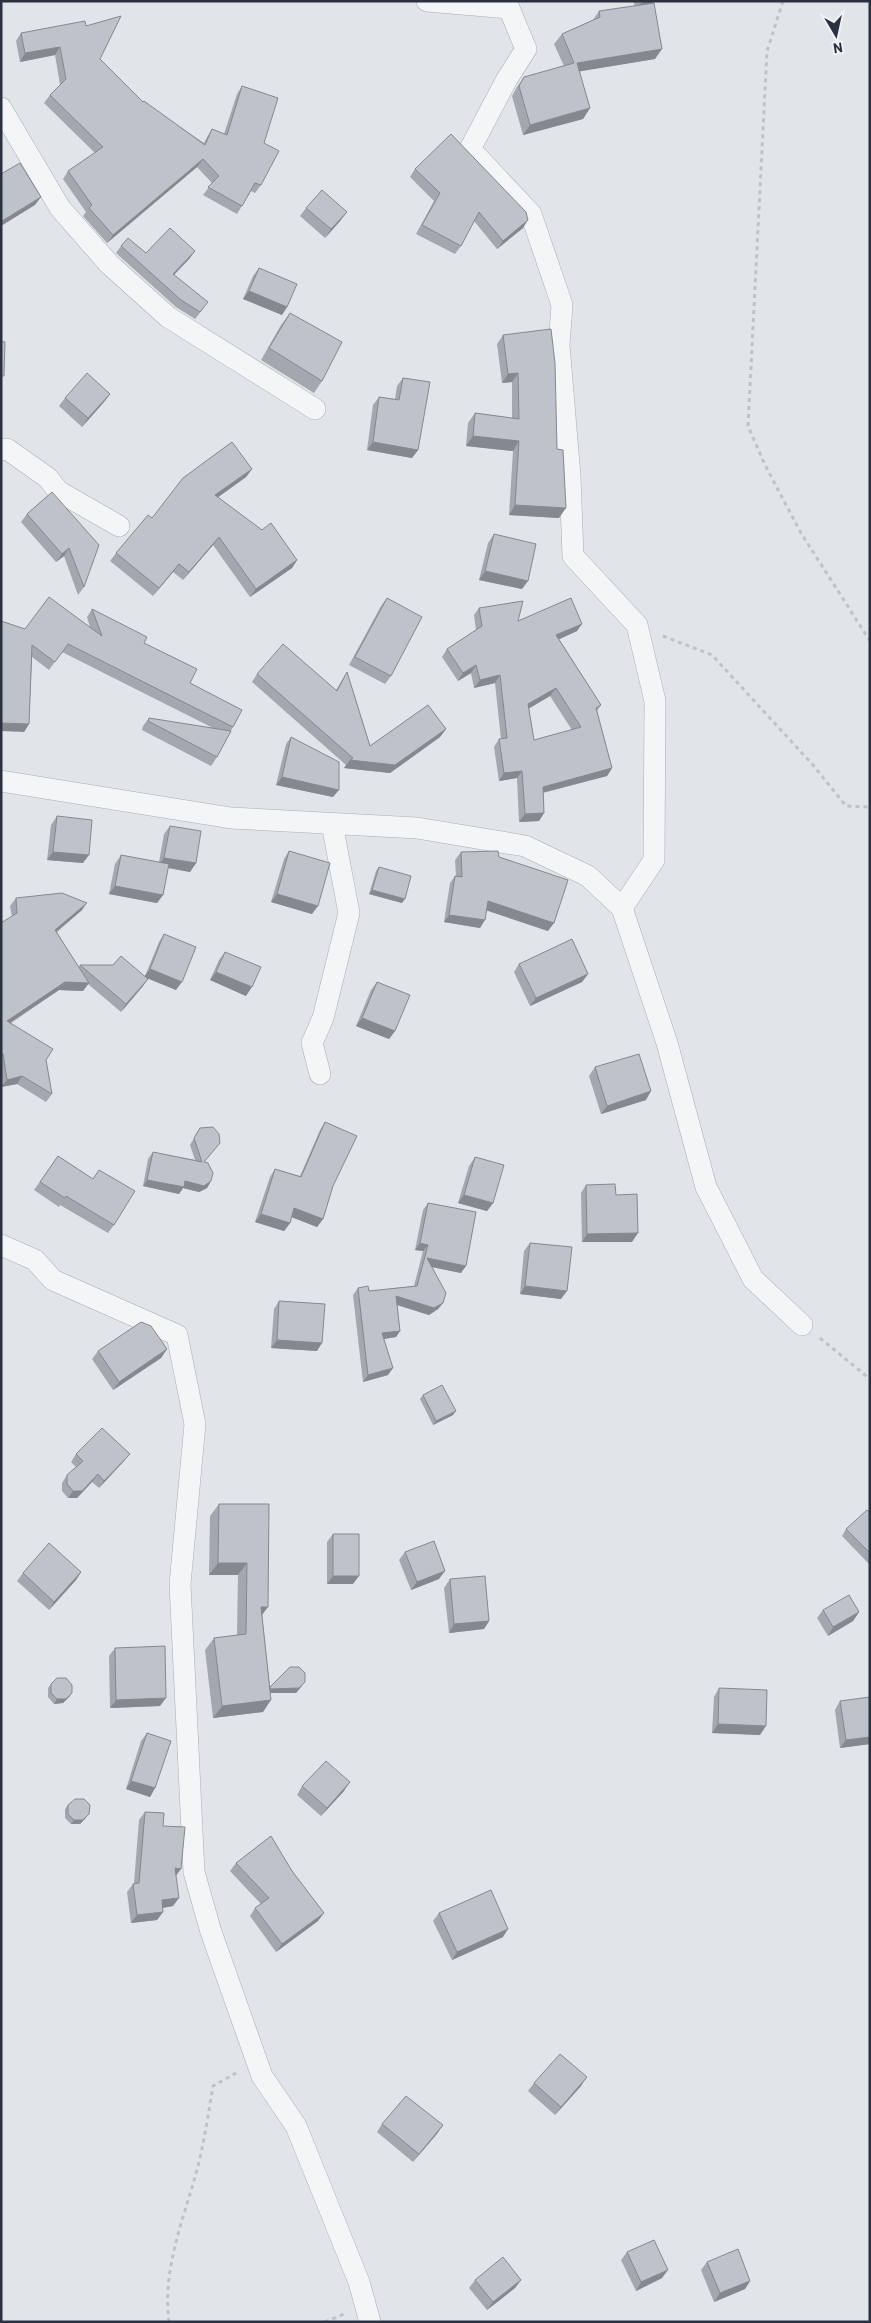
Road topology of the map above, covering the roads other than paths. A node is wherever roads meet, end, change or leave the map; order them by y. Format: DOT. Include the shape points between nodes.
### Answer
graph roads {
  1 [pos="427,1"];
  2 [pos="1,108"];
  3 [pos="315,409"];
  4 [pos="1,450"];
  5 [pos="119,526"];
  6 [pos="1,781"];
  7 [pos="332,824"];
  8 [pos="622,908"];
  9 [pos="320,1074"];
  10 [pos="1,1245"];
  11 [pos="802,1325"];
  12 [pos="370,2322"];
  1 -- 8 [label="street" via="509,8 526,50 470,149 532,214 562,305 559,345 573,556 637,625 655,701 654,860"];
  2 -- 3 [label="street" via="60,208 108,264 168,317"];
  4 -- 5 [label="street" via="7,449 48,478 58,492"];
  6 -- 7 [label="street" via="231,818"];
  7 -- 8 [label="street" via="417,828 525,846 588,876"];
  7 -- 9 [label="street" via="349,913 323,1018 312,1042"];
  8 -- 11 [label="street" via="667,1043 706,1187 752,1279"];
  10 -- 12 [label="street" via="35,1260 53,1280 177,1335 195,1424 180,1584 194,1872 211,1932 256,2061 262,2076 296,2126 359,2282"];
}
